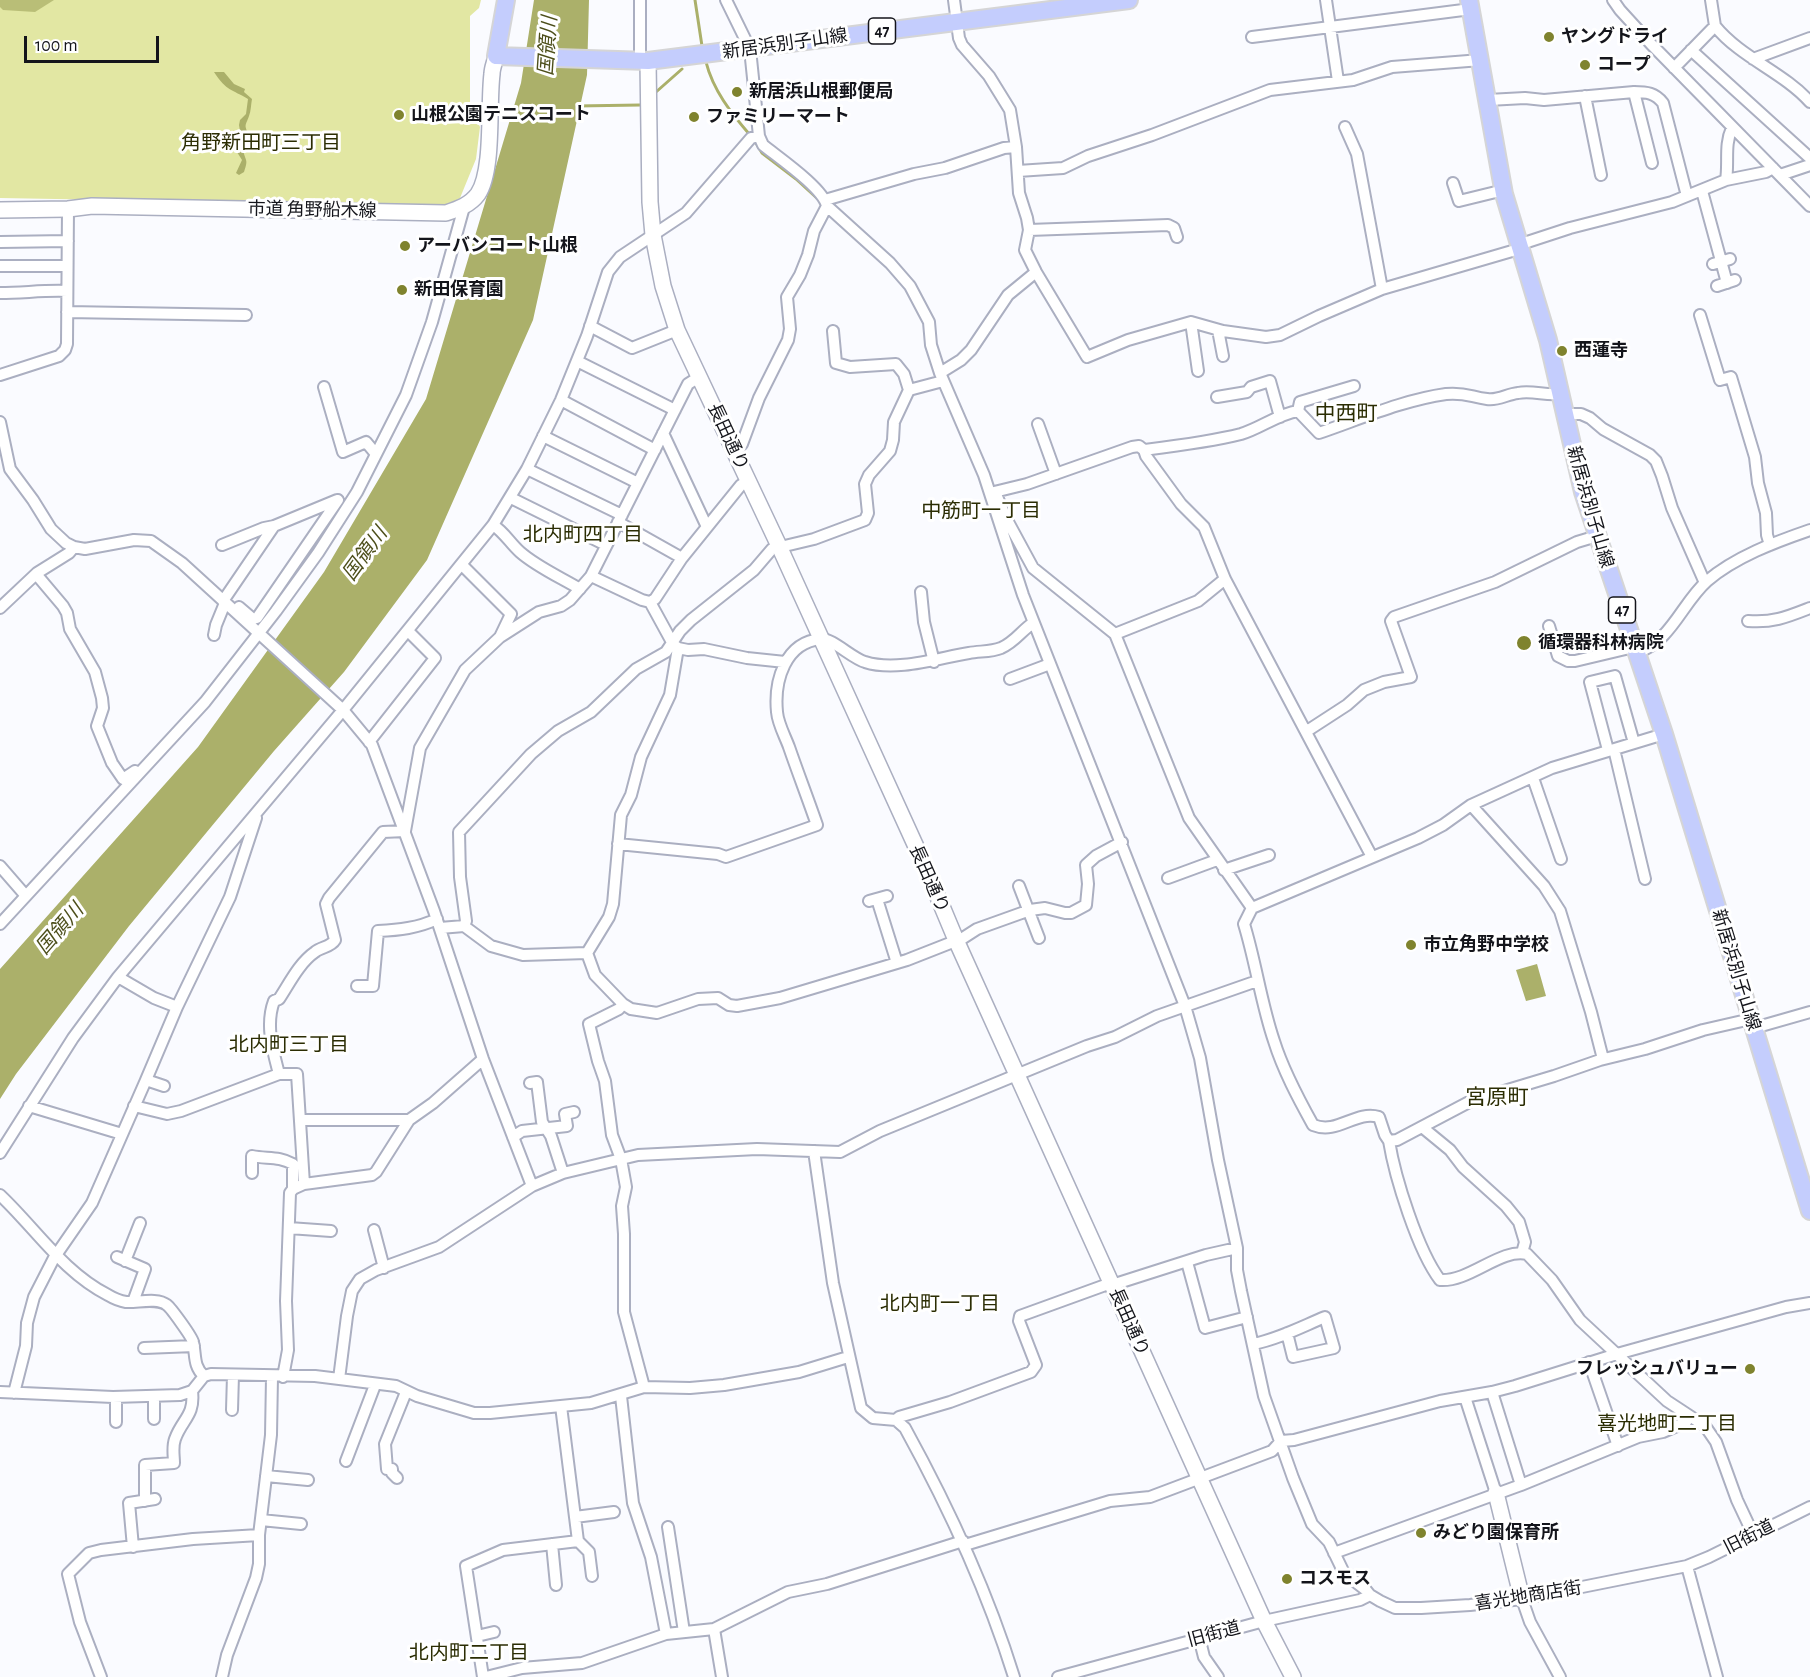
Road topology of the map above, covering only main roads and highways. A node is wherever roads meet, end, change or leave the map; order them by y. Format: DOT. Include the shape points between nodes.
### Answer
graph roads {
  1 [pos="506,0"];
  2 [pos="1129,0"];
  3 [pos="1082,3"];
  4 [pos="1470,4"];
  5 [pos="1810,1211"];
  1 -- 3 [label="main road, 新居浜別子山線 / 47" via="504,56 641,61"];
  2 -- 3 [label="main road, 新居浜別子山線 / 47"];
  4 -- 5 [label="main road, 新居浜別子山線 / 47" via="1504,190 1548,340 1583,492 1664,734"];
}
